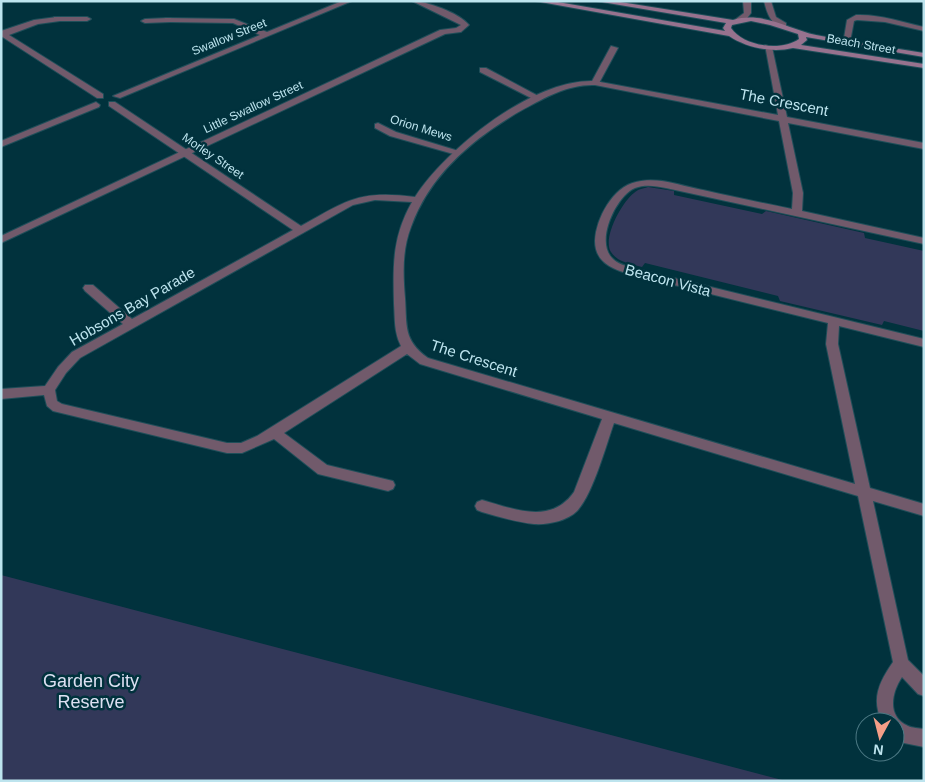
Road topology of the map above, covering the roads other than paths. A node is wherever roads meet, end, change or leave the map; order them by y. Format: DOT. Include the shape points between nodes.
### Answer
graph roads {
  1 [pos="349,1"];
  2 [pos="415,1"];
  3 [pos="538,1"];
  4 [pos="599,1"];
  5 [pos="747,1"];
  6 [pos="767,1"];
  7 [pos="87,19"];
  8 [pos="145,21"];
  9 [pos="736,21"];
  10 [pos="783,25"];
  11 [pos="924,29"];
  12 [pos="801,33"];
  13 [pos="730,34"];
  14 [pos="3,35"];
  15 [pos="268,35"];
  16 [pos="846,42"];
  17 [pos="795,46"];
  18 [pos="768,47"];
  19 [pos="614,48"];
  20 [pos="924,55"];
  21 [pos="924,66"];
  22 [pos="483,70"];
  23 [pos="595,83"];
  24 [pos="538,98"];
  25 [pos="98,100"];
  26 [pos="114,100"];
  27 [pos="782,119"];
  28 [pos="378,126"];
  29 [pos="1,144"];
  30 [pos="924,146"];
  31 [pos="185,152"];
  32 [pos="457,152"];
  33 [pos="418,200"];
  34 [pos="797,214"];
  35 [pos="300,230"];
  36 [pos="1,240"];
  37 [pos="924,241"];
  38 [pos="89,288"];
  39 [pos="834,321"];
  40 [pos="130,324"];
  41 [pos="924,343"];
  42 [pos="407,348"];
  43 [pos="49,390"];
  44 [pos="1,394"];
  45 [pos="610,416"];
  46 [pos="274,432"];
  47 [pos="388,485"];
  48 [pos="864,492"];
  49 [pos="482,506"];
  50 [pos="924,510"];
  51 [pos="901,664"];
  52 [pos="924,688"];
  53 [pos="886,712"];
  54 [pos="905,734"];
  55 [pos="924,738"];
  1 -- 15 [label="street, Swallow Street"];
  2 -- 31 [label="street, Little Swallow Street" via="460,20 464,26 443,32"];
  3 -- 13 [label="street"];
  4 -- 9 [label="street"];
  5 -- 9 [label="street" via="745,18"];
  6 -- 10 [label="street" via="773,18"];
  7 -- 14 [label="street" via="40,21"];
  8 -- 15 [label="street" via="236,21"];
  9 -- 10 [label="street, Beach Street" via="763,20"];
  9 -- 13 [label="street" via="727,28"];
  10 -- 12 [label="street, Beach Street"];
  11 -- 16 [label="street" via="857,17 851,20"];
  12 -- 16 [label="street, Beach Street"];
  12 -- 17 [label="street" via="803,40"];
  13 -- 18 [label="street, Beach Street"];
  14 -- 25 [label="street"];
  15 -- 26 [label="street, Swallow Street"];
  16 -- 20 [label="street, Beach Street"];
  17 -- 18 [label="street, Beach Street"];
  17 -- 21 [label="street, Beach Street"];
  18 -- 27 [label="street"];
  19 -- 23 [label="street"];
  22 -- 24 [label="street"];
  23 -- 24 [label="street, The Crescent" via="574,84"];
  23 -- 27 [label="street, The Crescent"];
  24 -- 32 [label="street, The Crescent" via="494,122"];
  25 -- 26 [label="street, Swallow Street"];
  25 -- 29 [label="street"];
  26 -- 31 [label="street, Morley Street"];
  27 -- 30 [label="street, The Crescent"];
  27 -- 34 [label="street" via="798,193"];
  28 -- 32 [label="street, Orion Mews" via="393,134"];
  31 -- 35 [label="street, Morley Street"];
  31 -- 36 [label="street, Little Swallow Street"];
  32 -- 33 [label="street, The Crescent"];
  33 -- 35 [label="street, Hobsons Bay Parade" via="363,197"];
  33 -- 42 [label="street, The Crescent" via="399,253 401,324"];
  34 -- 37 [label="street, Beacon Vista"];
  34 -- 39 [label="street, Beacon Vista" via="666,185 638,184 623,192 611,208 602,230 600,250 609,262 630,271"];
  35 -- 40 [label="street, Hobsons Bay Parade"];
  38 -- 40 [label="street"];
  39 -- 41 [label="street, Beacon Vista"];
  39 -- 48 [label="street" via="832,344"];
  40 -- 43 [label="street, Hobsons Bay Parade" via="76,355"];
  42 -- 45 [label="street, The Crescent" via="424,361 438,366"];
  42 -- 46 [label="street"];
  43 -- 44 [label="street"];
  43 -- 46 [label="street" via="51,403 58,408 228,448 249,446"];
  45 -- 48 [label="street, The Crescent"];
  45 -- 49 [label="street" via="576,504 567,512 537,518"];
  46 -- 47 [label="street" via="323,470"];
  48 -- 50 [label="street, The Crescent"];
  48 -- 51 [label="street"];
  51 -- 52 [label="street"];
  51 -- 53 [label="street" via="883,693"];
  54 -- 55 [label="street"];
}
